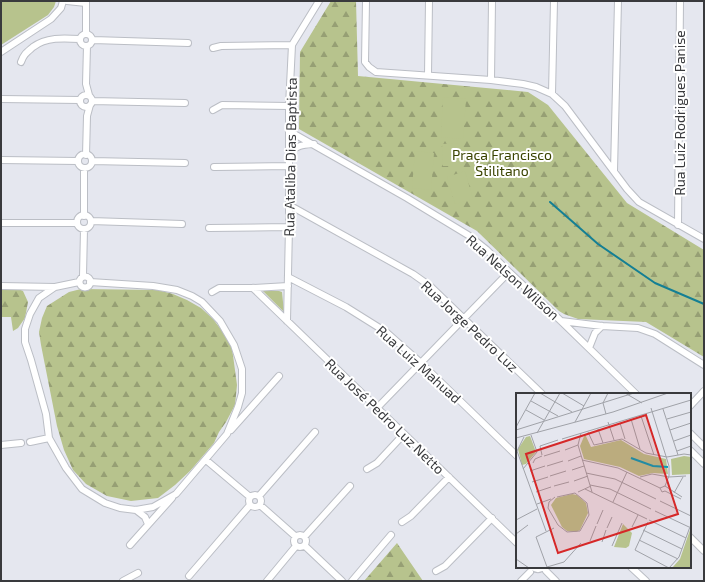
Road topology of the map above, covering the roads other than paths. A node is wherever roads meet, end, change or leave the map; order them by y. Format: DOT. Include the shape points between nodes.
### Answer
graph roads {
  1 [pos="63,1"];
  2 [pos="67,1"];
  3 [pos="319,1"];
  4 [pos="366,1"];
  5 [pos="429,1"];
  6 [pos="492,1"];
  7 [pos="554,1"];
  8 [pos="618,1"];
  9 [pos="680,1"];
  10 [pos="86,2"];
  11 [pos="86,33"];
  12 [pos="80,39"];
  13 [pos="92,40"];
  14 [pos="188,43"];
  15 [pos="292,45"];
  16 [pos="87,46"];
  17 [pos="213,48"];
  18 [pos="1,52"];
  19 [pos="21,62"];
  20 [pos="428,75"];
  21 [pos="491,80"];
  22 [pos="86,84"];
  23 [pos="552,94"];
  24 [pos="89,95"];
  25 [pos="1,99"];
  26 [pos="82,101"];
  27 [pos="91,103"];
  28 [pos="185,103"];
  29 [pos="289,106"];
  30 [pos="213,110"];
  31 [pos="87,116"];
  32 [pos="289,131"];
  33 [pos="314,144"];
  34 [pos="289,153"];
  35 [pos="86,155"];
  36 [pos="1,160"];
  37 [pos="78,161"];
  38 [pos="92,161"];
  39 [pos="184,163"];
  40 [pos="289,166"];
  41 [pos="214,167"];
  42 [pos="84,168"];
  43 [pos="614,171"];
  44 [pos="289,205"];
  45 [pos="84,216"];
  46 [pos="90,221"];
  47 [pos="1,223"];
  48 [pos="77,223"];
  49 [pos="182,224"];
  50 [pos="678,225"];
  51 [pos="289,227"];
  52 [pos="209,228"];
  53 [pos="84,229"];
  54 [pos="704,239"];
  55 [pos="508,272"];
  56 [pos="83,276"];
  57 [pos="288,277"];
  58 [pos="79,282"];
  59 [pos="90,282"];
  60 [pos="1,286"];
  61 [pos="288,286"];
  62 [pos="32,287"];
  63 [pos="55,287"];
  64 [pos="253,288"];
  65 [pos="212,292"];
  66 [pos="39,298"];
  67 [pos="464,319"];
  68 [pos="287,321"];
  69 [pos="561,321"];
  70 [pos="602,326"];
  71 [pos="589,348"];
  72 [pos="421,363"];
  73 [pos="704,366"];
  74 [pos="279,376"];
  75 [pos="704,391"];
  76 [pos="541,393"];
  77 [pos="635,393"];
  78 [pos="691,405"];
  79 [pos="377,408"];
  80 [pos="315,432"];
  81 [pos="227,434"];
  82 [pos="404,434"];
  83 [pos="691,434"];
  84 [pos="49,438"];
  85 [pos="30,442"];
  86 [pos="21,443"];
  87 [pos="1,446"];
  88 [pos="704,447"];
  89 [pos="691,451"];
  90 [pos="516,455"];
  91 [pos="206,460"];
  92 [pos="704,464"];
  93 [pos="367,469"];
  94 [pos="449,477"];
  95 [pos="350,486"];
  96 [pos="176,494"];
  97 [pos="259,496"];
  98 [pos="250,497"];
  99 [pos="250,505"];
  100 [pos="260,505"];
  101 [pos="136,510"];
  102 [pos="492,518"];
  103 [pos="402,522"];
  104 [pos="148,524"];
  105 [pos="391,535"];
  106 [pos="295,536"];
  107 [pos="305,536"];
  108 [pos="691,538"];
  109 [pos="516,542"];
  110 [pos="130,545"];
  111 [pos="296,546"];
  112 [pos="304,546"];
  113 [pos="704,550"];
  114 [pos="632,568"];
  115 [pos="538,569"];
  116 [pos="436,571"];
  117 [pos="138,573"];
  118 [pos="189,576"];
  119 [pos="123,581"];
  120 [pos="267,581"];
  121 [pos="342,581"];
  122 [pos="352,581"];
  123 [pos="521,581"];
  124 [pos="556,581"];
  125 [pos="646,581"];
  1 -- 18 [label="street" via="61,8 51,19"];
  2 -- 10 [label="street"];
  3 -- 15 [label="street, Rua Ataliba Dias Baptista"];
  4 -- 20 [label="street" via="365,62 369,67 376,72"];
  5 -- 20 [label="street"];
  6 -- 21 [label="street"];
  7 -- 23 [label="street"];
  8 -- 43 [label="street"];
  9 -- 50 [label="street, Rua Luiz Rodrigues Panise"];
  10 -- 11 [label="street"];
  11 -- 12 [label="street"];
  11 -- 13 [label="street" via="91,35"];
  12 -- 16 [label="street" via="81,44"];
  12 -- 19 [label="street" via="56,38 39,43 24,55"];
  13 -- 14 [label="street"];
  13 -- 16 [label="street"];
  15 -- 17 [label="street"];
  15 -- 29 [label="street, Rua Ataliba Dias Baptista"];
  16 -- 22 [label="street"];
  20 -- 21 [label="street"];
  21 -- 23 [label="street" via="523,84"];
  22 -- 24 [label="street"];
  22 -- 26 [label="street"];
  23 -- 43 [label="street" via="565,106"];
  24 -- 26 [label="street" via="86,94"];
  24 -- 27 [label="street"];
  25 -- 26 [label="street"];
  26 -- 27 [label="street" via="88,106"];
  26 -- 31 [label="street"];
  27 -- 28 [label="street"];
  27 -- 31 [label="street"];
  29 -- 30 [label="street" via="222,105"];
  29 -- 32 [label="street, Rua Ataliba Dias Baptista"];
  31 -- 35 [label="street"];
  32 -- 33 [label="street, Rua Nelson Wilson"];
  32 -- 34 [label="street, Rua Ataliba Dias Baptista"];
  33 -- 34 [label="street" via="302,145"];
  33 -- 55 [label="street, Rua Nelson Wilson" via="468,235"];
  34 -- 40 [label="street, Rua Ataliba Dias Baptista"];
  35 -- 37 [label="street" via="81,156"];
  35 -- 38 [label="street"];
  36 -- 37 [label="street"];
  37 -- 42 [label="street"];
  38 -- 39 [label="street"];
  38 -- 42 [label="street" via="89,167"];
  40 -- 41 [label="street"];
  40 -- 44 [label="street, Rua Ataliba Dias Baptista"];
  42 -- 45 [label="street"];
  43 -- 50 [label="street" via="639,202"];
  44 -- 51 [label="street, Rua Ataliba Dias Baptista"];
  44 -- 67 [label="street, Rua Jorge Pedro Luz" via="412,274 430,286"];
  45 -- 46 [label="street"];
  45 -- 48 [label="street" via="80,216"];
  46 -- 49 [label="street"];
  46 -- 53 [label="street" via="89,226"];
  47 -- 48 [label="street"];
  48 -- 53 [label="street"];
  50 -- 54 [label="street"];
  51 -- 52 [label="street"];
  51 -- 57 [label="street, Rua Ataliba Dias Baptista"];
  53 -- 56 [label="street"];
  55 -- 67 [label="street"];
  55 -- 69 [label="street, Rua Nelson Wilson"];
  56 -- 58 [label="street"];
  56 -- 59 [label="street"];
  57 -- 61 [label="street, Rua Ataliba Dias Baptista"];
  57 -- 72 [label="street, Rua Luiz Mahuad" via="346,307 386,332"];
  58 -- 59 [label="street" via="84,287"];
  58 -- 63 [label="street"];
  59 -- 81 [label="street" via="177,290 202,302 220,321 234,345 242,370 242,393"];
  60 -- 62 [label="street"];
  61 -- 64 [label="street"];
  61 -- 68 [label="street, Rua Ataliba Dias Baptista"];
  62 -- 63 [label="street"];
  62 -- 66 [label="street"];
  63 -- 66 [label="street"];
  64 -- 65 [label="street" via="219,288"];
  64 -- 68 [label="street, Rua José Pedro Luz Netto"];
  66 -- 84 [label="street" via="25,329 25,342 46,414"];
  67 -- 72 [label="street"];
  67 -- 76 [label="street, Rua Jorge Pedro Luz"];
  68 -- 79 [label="street, Rua José Pedro Luz Netto"];
  69 -- 70 [label="street"];
  69 -- 71 [label="street, Rua Nelson Wilson"];
  70 -- 71 [label="street" via="595,333"];
  70 -- 73 [label="street" via="638,328 655,334"];
  71 -- 77 [label="street, Rua Nelson Wilson"];
  72 -- 79 [label="street"];
  72 -- 90 [label="street, Rua Luiz Mahuad"];
  74 -- 81 [label="street"];
  75 -- 78 [label="street"];
  79 -- 82 [label="street, Rua José Pedro Luz Netto"];
  80 -- 97 [label="street"];
  81 -- 91 [label="street"];
  82 -- 93 [label="street" via="377,463"];
  82 -- 94 [label="street, Rua José Pedro Luz Netto"];
  83 -- 88 [label="street"];
  84 -- 85 [label="street"];
  84 -- 101 [label="street" via="66,468 82,489 105,503"];
  86 -- 87 [label="street"];
  89 -- 92 [label="street"];
  91 -- 96 [label="street"];
  91 -- 98 [label="street"];
  94 -- 102 [label="street, Rua José Pedro Luz Netto"];
  94 -- 103 [label="street"];
  95 -- 107 [label="street"];
  96 -- 101 [label="street" via="153,507"];
  96 -- 104 [label="street"];
  97 -- 98 [label="street" via="255,494"];
  97 -- 100 [label="street"];
  98 -- 99 [label="street"];
  99 -- 100 [label="street"];
  99 -- 118 [label="street"];
  100 -- 106 [label="street"];
  101 -- 104 [label="street" via="145,517"];
  102 -- 109 [label="street, Rua José Pedro Luz Netto"];
  102 -- 116 [label="street" via="445,566"];
  104 -- 110 [label="street"];
  105 -- 122 [label="street"];
  106 -- 107 [label="street"];
  106 -- 111 [label="street"];
  107 -- 112 [label="street" via="307,541"];
  108 -- 113 [label="street"];
  111 -- 112 [label="street"];
  111 -- 120 [label="street"];
  112 -- 121 [label="street"];
  114 -- 125 [label="street"];
  115 -- 123 [label="street"];
  115 -- 124 [label="street"];
  117 -- 119 [label="street"];
}
